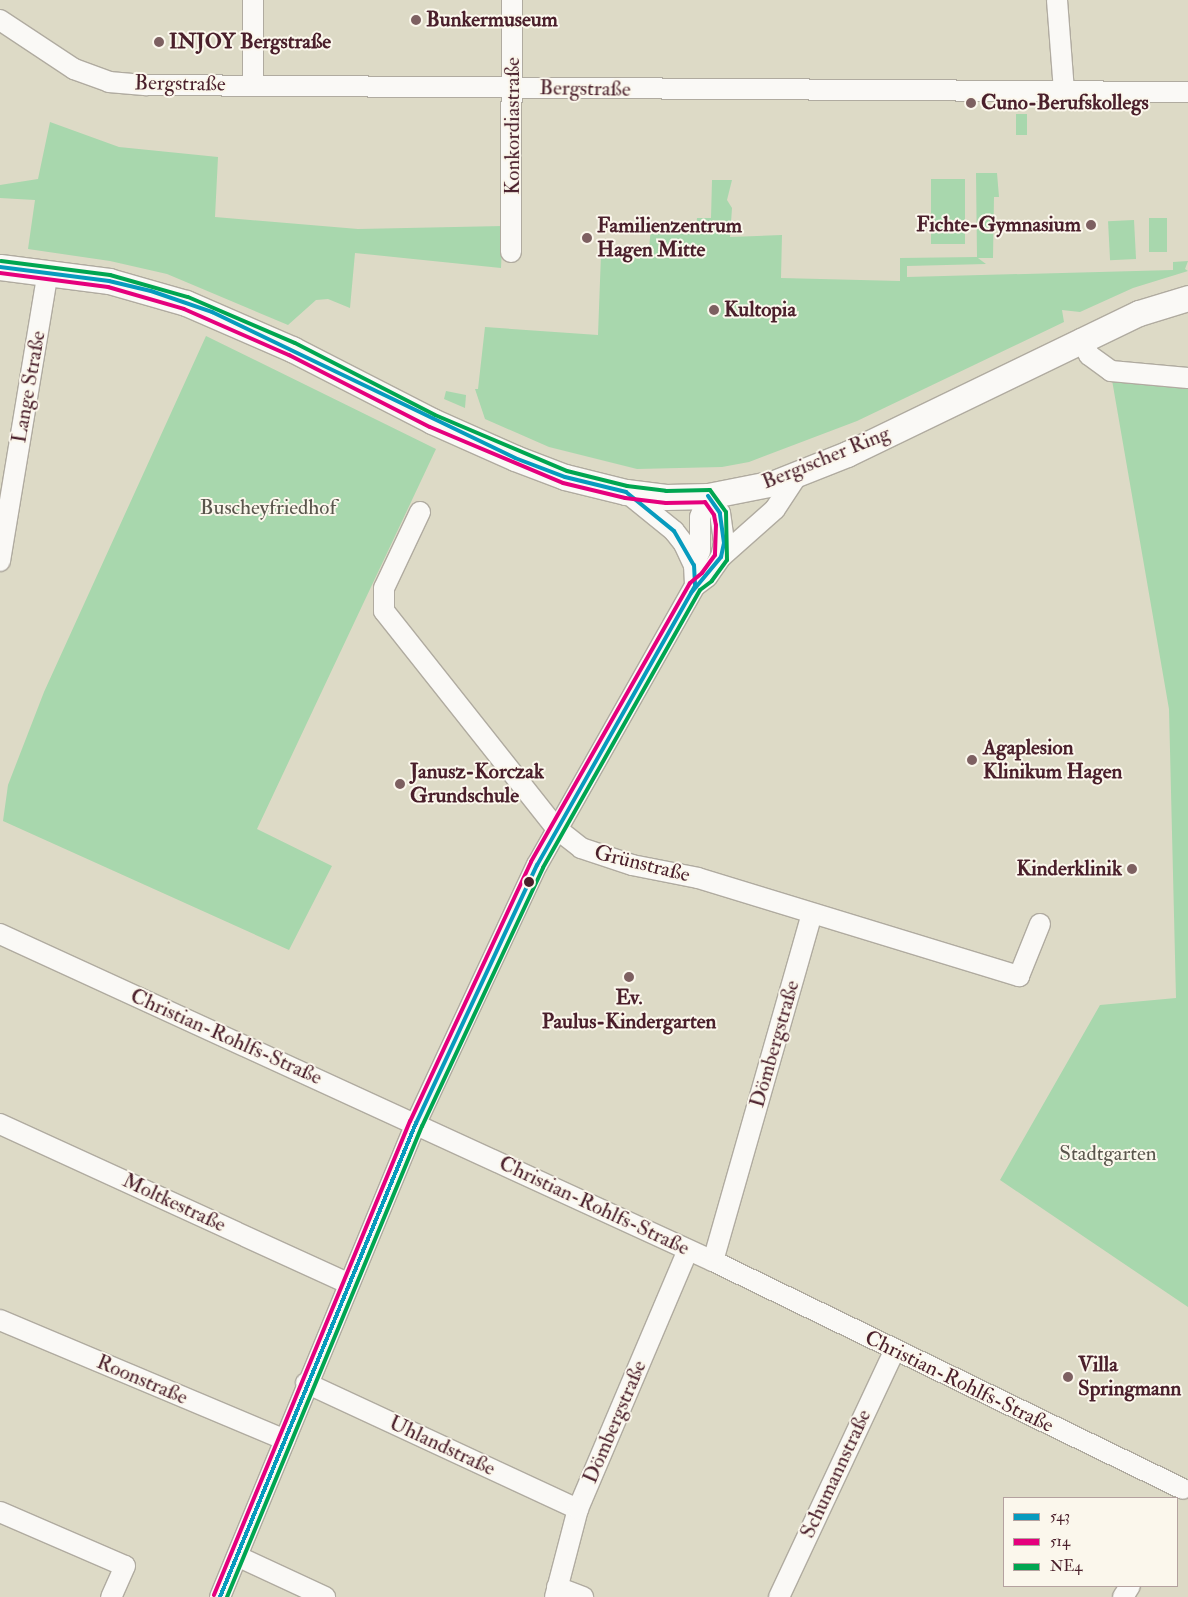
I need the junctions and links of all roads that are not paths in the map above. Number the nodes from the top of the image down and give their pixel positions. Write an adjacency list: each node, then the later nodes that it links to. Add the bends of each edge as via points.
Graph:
1 (253, 0): 5 (street)
2 (512, 0): 6 (street, Konkordiastraße)
3 (1057, 0): 7 (street)
4 (0, 20): 5 (street, Bergstraße, via 74,69 109,82)
5 (253, 85): 6 (street, Bergstraße)
6 (514, 87): 7 (street, Bergstraße); 9 (street, Konkordiastraße)
7 (1064, 91): 8 (street, Bergstraße)
8 (1188, 92)
9 (511, 252)
10 (0, 267): 11 (main road, Bergischer Ring)
11 (48, 272): 16 (main road, Bergischer Ring, via 109,281 186,303 292,349 432,421 515,458 565,477); 19 (street, Lange Straße)
12 (1188, 298): 13 (main road, Bergischer Ring, via 1139,313)
13 (1081, 339): 14 (street, via 1089,355 1112,371); 15 (main road, Bergischer Ring, via 847,454)
14 (1188, 378)
15 (798, 474): 17 (main road, Bergischer Ring, via 774,483); 20 (street, via 775,509)
16 (626, 492): 17 (main road, Bergischer Ring, via 666,497); 22 (street, via 674,531)
17 (708, 496): 20 (street, via 720,513 724,543); 22 (street, via 700,517 700,552)
18 (420, 512): 24 (street, Grünstraße, via 384,588 384,611)
19 (4, 513): 21 (street, Lange Straße)
20 (721, 557): 23 (street, via 707,577)
21 (0, 561)
22 (694, 565): 23 (street)
23 (695, 586): 24 (street)
24 (557, 829): 25 (street, Grünstraße, via 581,848 632,865 698,878); 28 (street)
25 (812, 914): 26 (street, Grünstraße, via 1018,976); 31 (street, Dömbergstraße)
26 (1040, 924)
27 (0, 934): 28 (street, Christian-Rohlfs-Straße)
28 (416, 1123): 30 (street, Christian-Rohlfs-Straße); 32 (street)
29 (0, 1124): 32 (street, Moltkestraße)
30 (688, 1250): 31 (street, Christian-Rohlfs-Straße); 38 (street, Dömbergstraße)
31 (713, 1261): 34 (street, Christian-Rohlfs-Straße)
32 (348, 1283): 35 (street)
33 (0, 1320): 36 (street, Roonstraße)
34 (894, 1351): 37 (street, Christian-Rohlfs-Straße); 46 (street, Schumannstraße)
35 (306, 1384): 36 (street); 38 (street, Uhlandstraße)
36 (285, 1440): 40 (street)
37 (1183, 1490)
38 (578, 1509): 41 (street, Dömbergstraße)
39 (0, 1512): 42 (street, via 125,1566)
40 (239, 1557): 43 (street); 44 (street)
41 (556, 1592): 45 (street)
42 (111, 1597)
43 (220, 1597)
44 (325, 1597)
45 (583, 1597)
46 (779, 1597)

